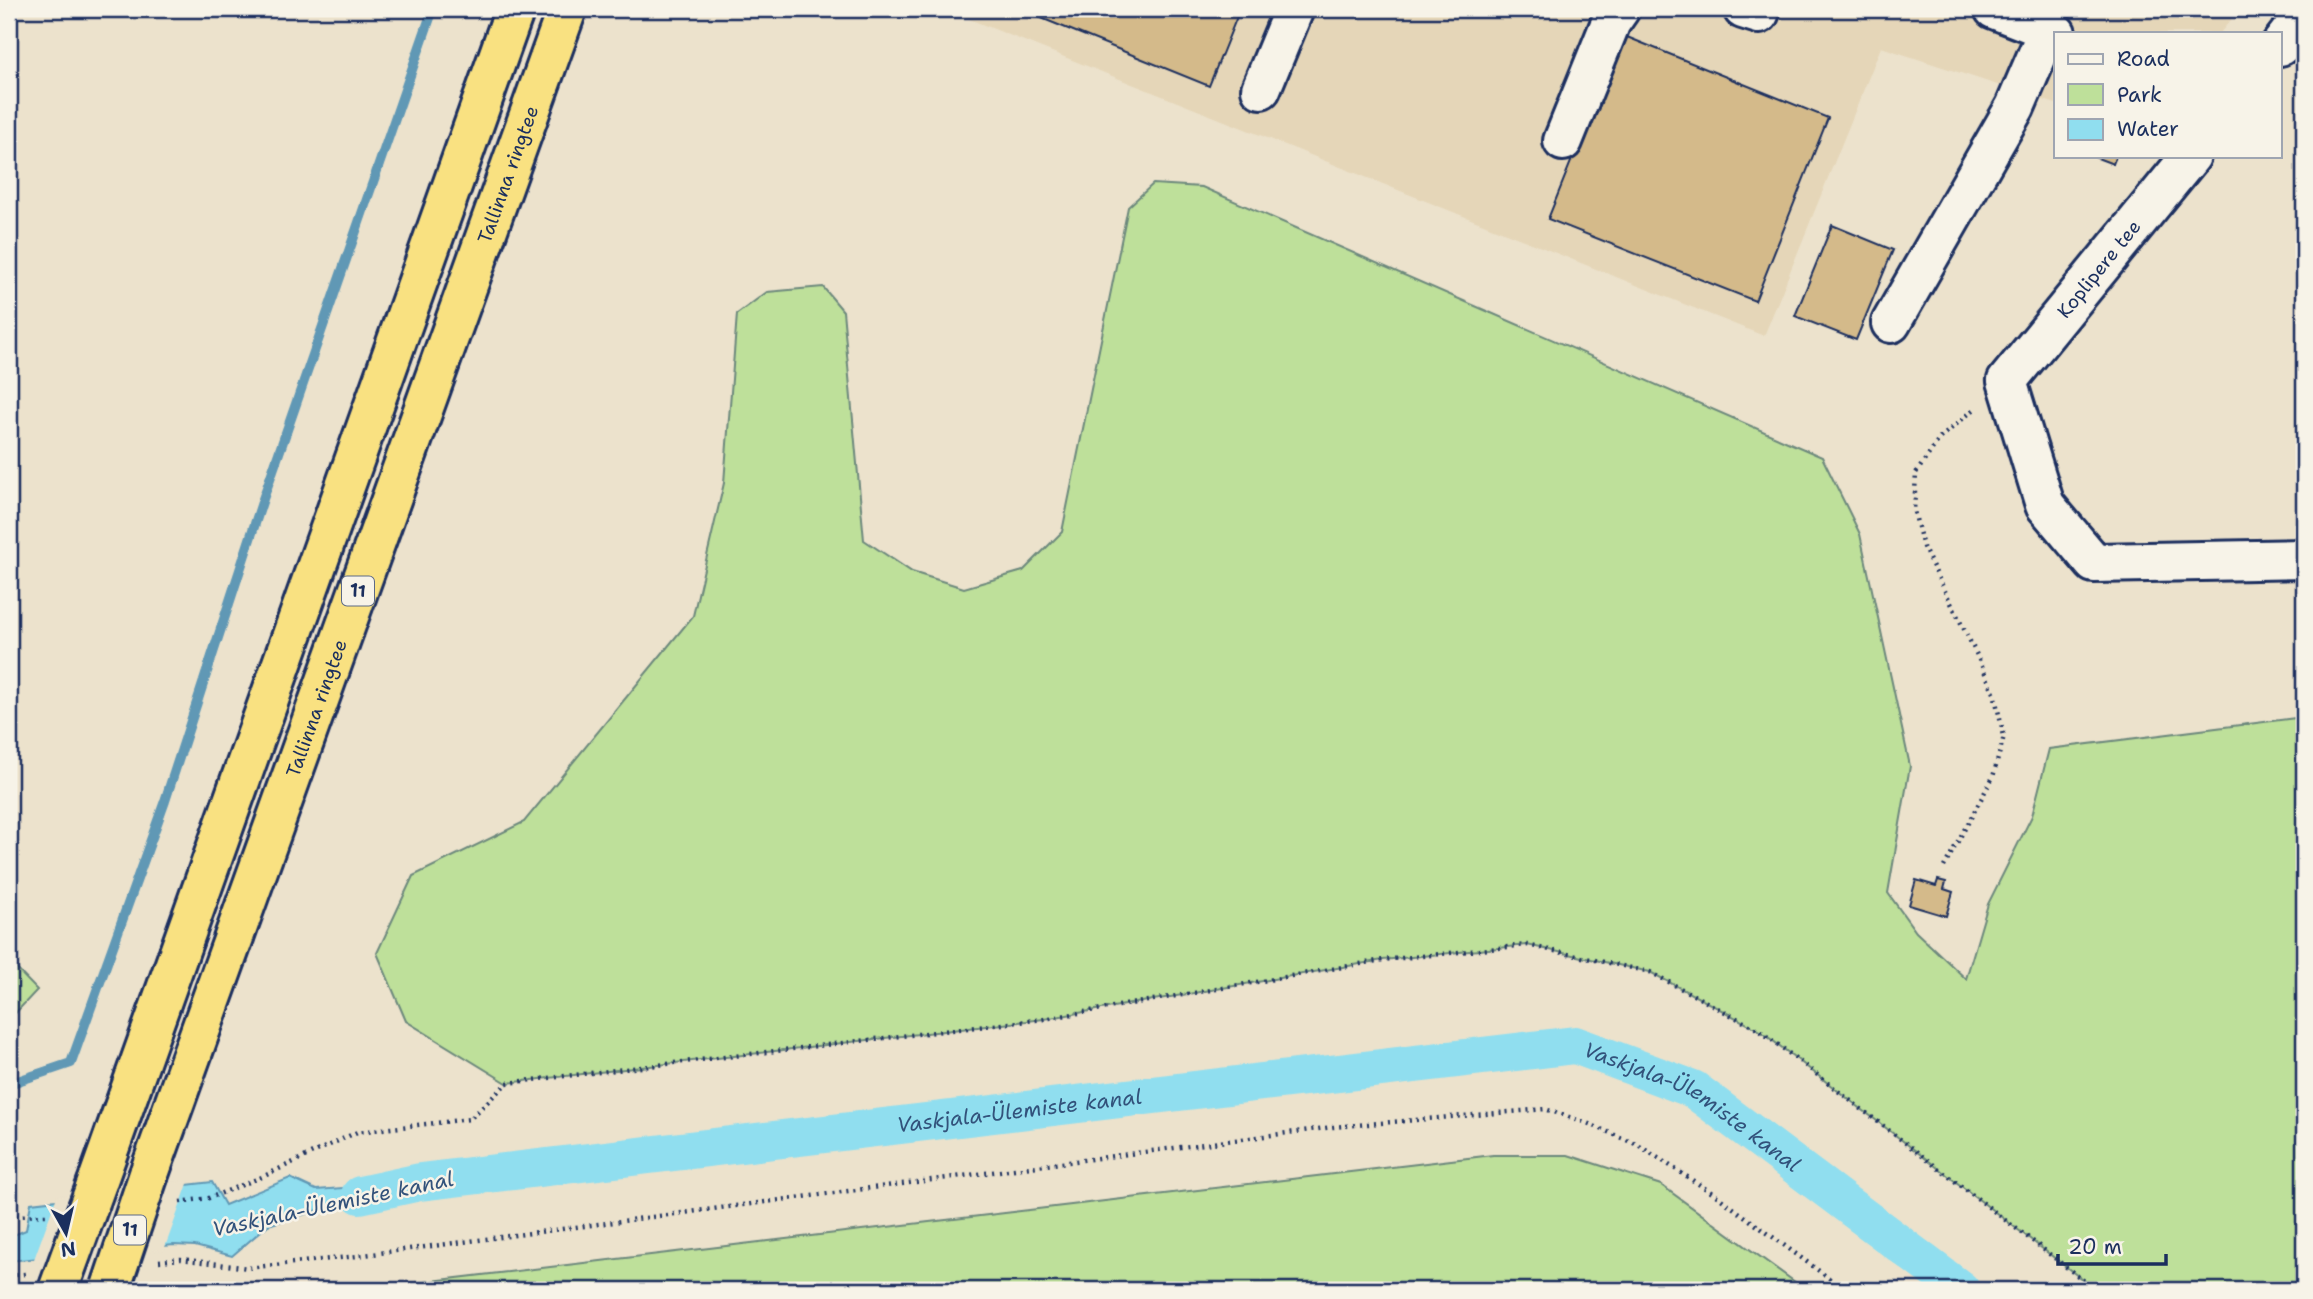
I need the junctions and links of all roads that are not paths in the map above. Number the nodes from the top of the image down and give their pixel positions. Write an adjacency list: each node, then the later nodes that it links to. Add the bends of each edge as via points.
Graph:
1 (501, 9): 13 (highway)
2 (515, 9): 13 (highway, 11)
3 (567, 9): 19 (highway, Tallinna ringtee / 11, bridge)
4 (1294, 9): 12 (lane)
5 (1620, 9): 14 (lane)
6 (1743, 9): 7 (lane, via 1759,14)
7 (1761, 9)
8 (1994, 9): 10 (lane)
9 (2304, 15): 11 (lane)
10 (2052, 32): 16 (lane, via 2015,107)
11 (2282, 43)
12 (1261, 89)
13 (473, 127): 18 (highway, 11, bridge, via 97,1183)
14 (1563, 141)
15 (2189, 158): 17 (lane, Koplipere tee, via 2007,381 2045,505 2094,564)
16 (1891, 323)
17 (2304, 559)
18 (47, 1282)
19 (110, 1289)

